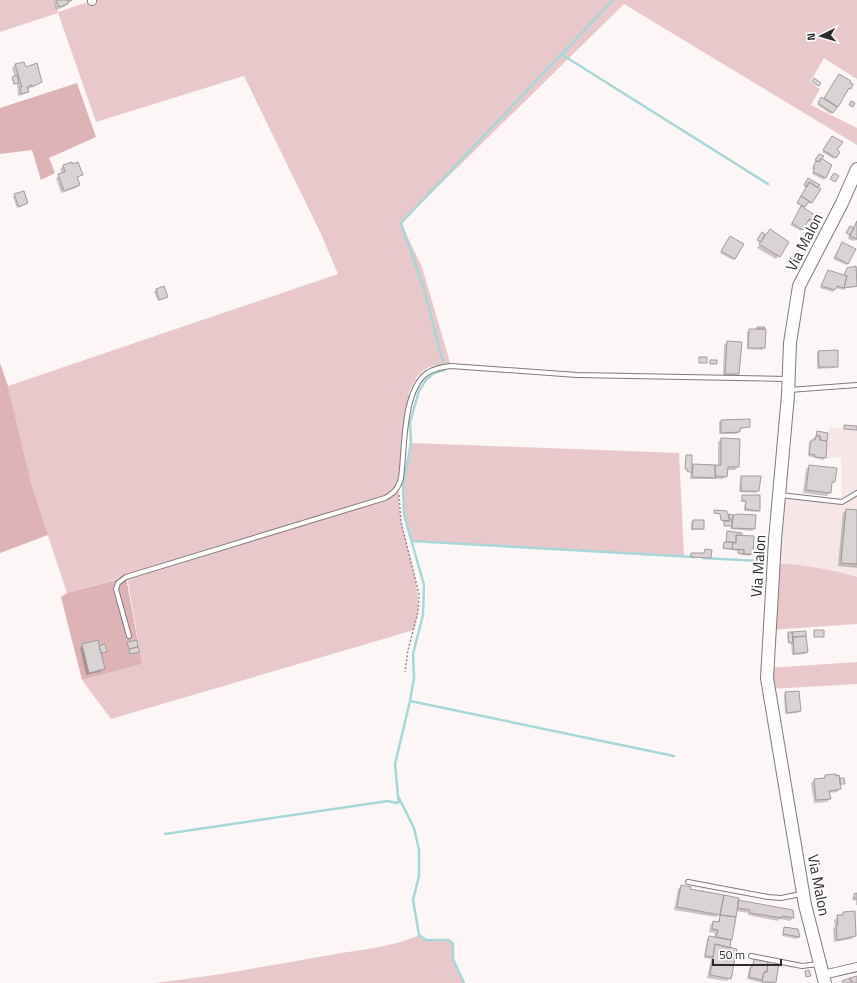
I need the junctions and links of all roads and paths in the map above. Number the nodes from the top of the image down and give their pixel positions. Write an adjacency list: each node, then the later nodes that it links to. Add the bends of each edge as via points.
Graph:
1 (857, 169): 2 (street, Via Malon, via 799,286 790,343)
2 (789, 385): 3 (lane); 4 (lane, via 451,366 439,368 426,374 413,392); 6 (street, Via Malon)
3 (857, 385)
4 (399, 487): 7 (lane, via 385,498 126,577 118,583 116,589); 8 (path, via 401,522 419,594 418,612)
5 (857, 493): 6 (lane, via 842,502)
6 (779, 495): 10 (street, Via Malon, via 767,678)
7 (129, 636)
8 (405, 672)
9 (688, 882): 10 (lane, via 768,897 781,898)
10 (803, 893): 13 (street, Via Malon)
11 (751, 956): 13 (lane, via 802,966)
12 (857, 967): 13 (street)
13 (823, 974)

